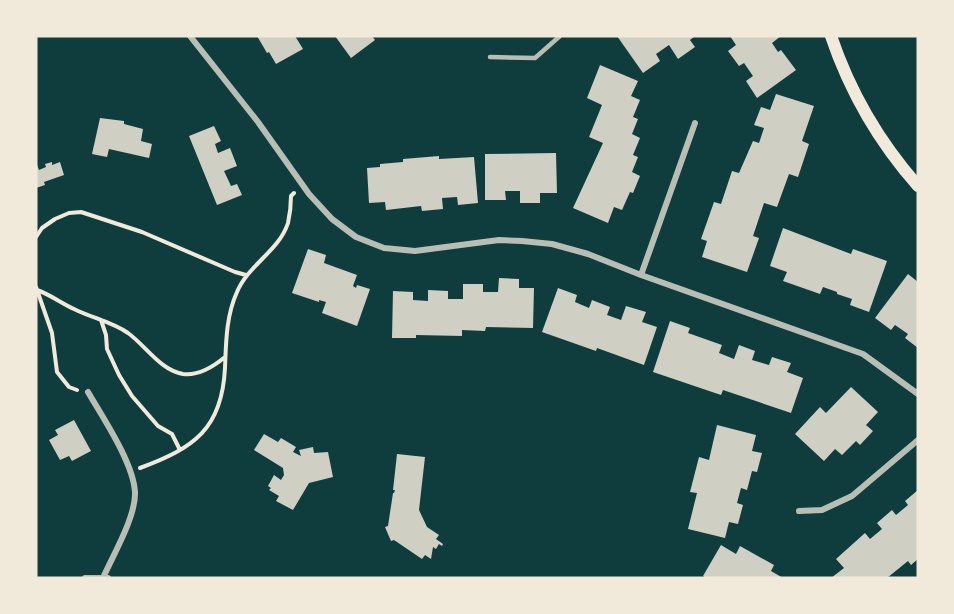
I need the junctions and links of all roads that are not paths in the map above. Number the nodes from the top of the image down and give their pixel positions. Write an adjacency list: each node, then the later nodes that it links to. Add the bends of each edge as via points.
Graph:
1 (190, 36): 7 (street, via 304,186 332,219 356,237 384,248 415,251 499,240 552,244)
2 (560, 36): 4 (lane, via 535,58)
3 (831, 36): 6 (main road, via 853,91 882,140)
4 (490, 57)
5 (695, 123): 7 (street)
6 (918, 186)
7 (641, 275): 9 (street, via 863,354)
8 (88, 392): 13 (street, via 131,471 135,494 130,518)
9 (918, 394)
10 (918, 440): 11 (street, via 852,496 822,510)
11 (799, 511)
12 (85, 578): 13 (street)
13 (105, 578)

